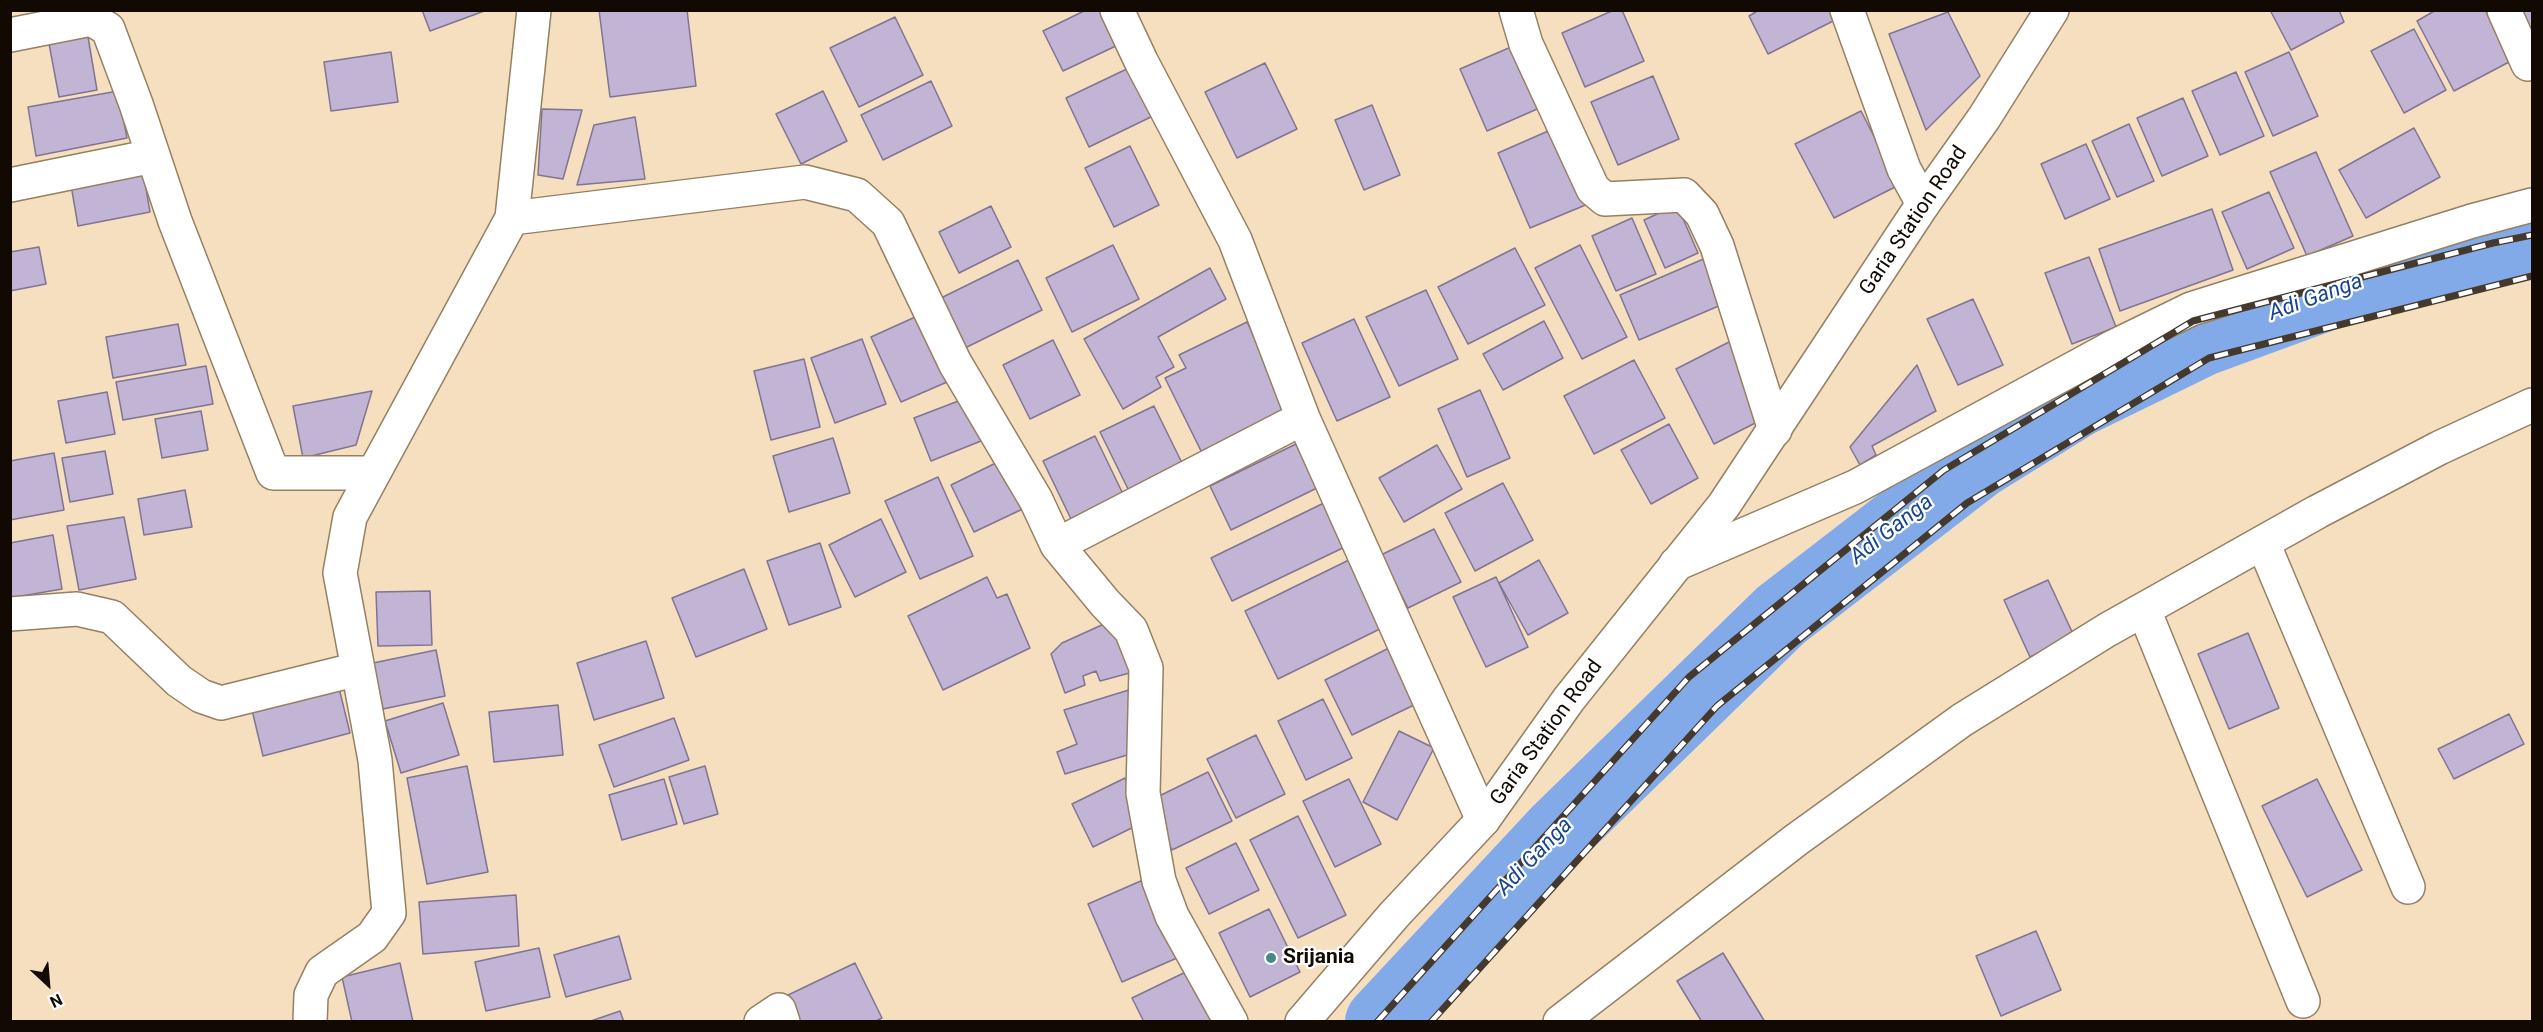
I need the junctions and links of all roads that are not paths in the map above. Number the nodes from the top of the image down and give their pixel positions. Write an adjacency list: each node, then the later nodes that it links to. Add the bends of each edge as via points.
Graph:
1 (1117, 10): 15 (street, via 1235,240)
2 (1516, 10): 16 (street, via 1526,44 1593,189 1605,199 1684,195 1702,214 1718,246)
3 (1847, 10): 11 (street, via 1904,169)
4 (2052, 10): 11 (street, Garia Station Road, via 1984,118)
5 (2504, 10): 8 (street)
6 (533, 12): 13 (street)
7 (10, 35): 9 (street, via 91,19 108,29)
8 (2529, 64)
9 (153, 156): 10 (street); 17 (street, via 273,472)
10 (10, 184)
11 (1923, 204): 16 (street, Garia Station Road)
12 (2532, 205): 20 (street, via 2192,309 2113,347 1855,487)
13 (512, 218): 17 (street); 19 (street, via 805,182 857,195 888,223 955,363 1036,500)
14 (2532, 405): 18 (street, via 2439,448)
15 (1303, 418): 19 (street); 24 (street)
16 (1775, 430): 20 (street, Garia Station Road, via 1724,506)
17 (373, 473): 23 (street, via 350,517 340,573)
18 (2263, 543): 21 (street); 25 (street)
19 (1057, 545): 30 (street, via 1131,630 1146,668 1143,792 1159,881 1172,916)
20 (1676, 564): 24 (street, Garia Station Road, via 1569,699)
21 (2144, 610): 26 (street); 32 (street, via 1962,720 1796,840)
22 (10, 614): 23 (street, via 77,609 112,617 179,681 201,696 221,703)
23 (358, 669): 27 (street, via 375,760 389,913 372,937 322,972 311,995)
24 (1483, 820): 31 (street, Garia Station Road)
25 (2408, 887)
26 (2303, 1002)
27 (310, 1022)
28 (761, 1022): 29 (street, via 779,1010)
29 (783, 1022)
30 (1231, 1022)
31 (1302, 1022)
32 (1560, 1022)

